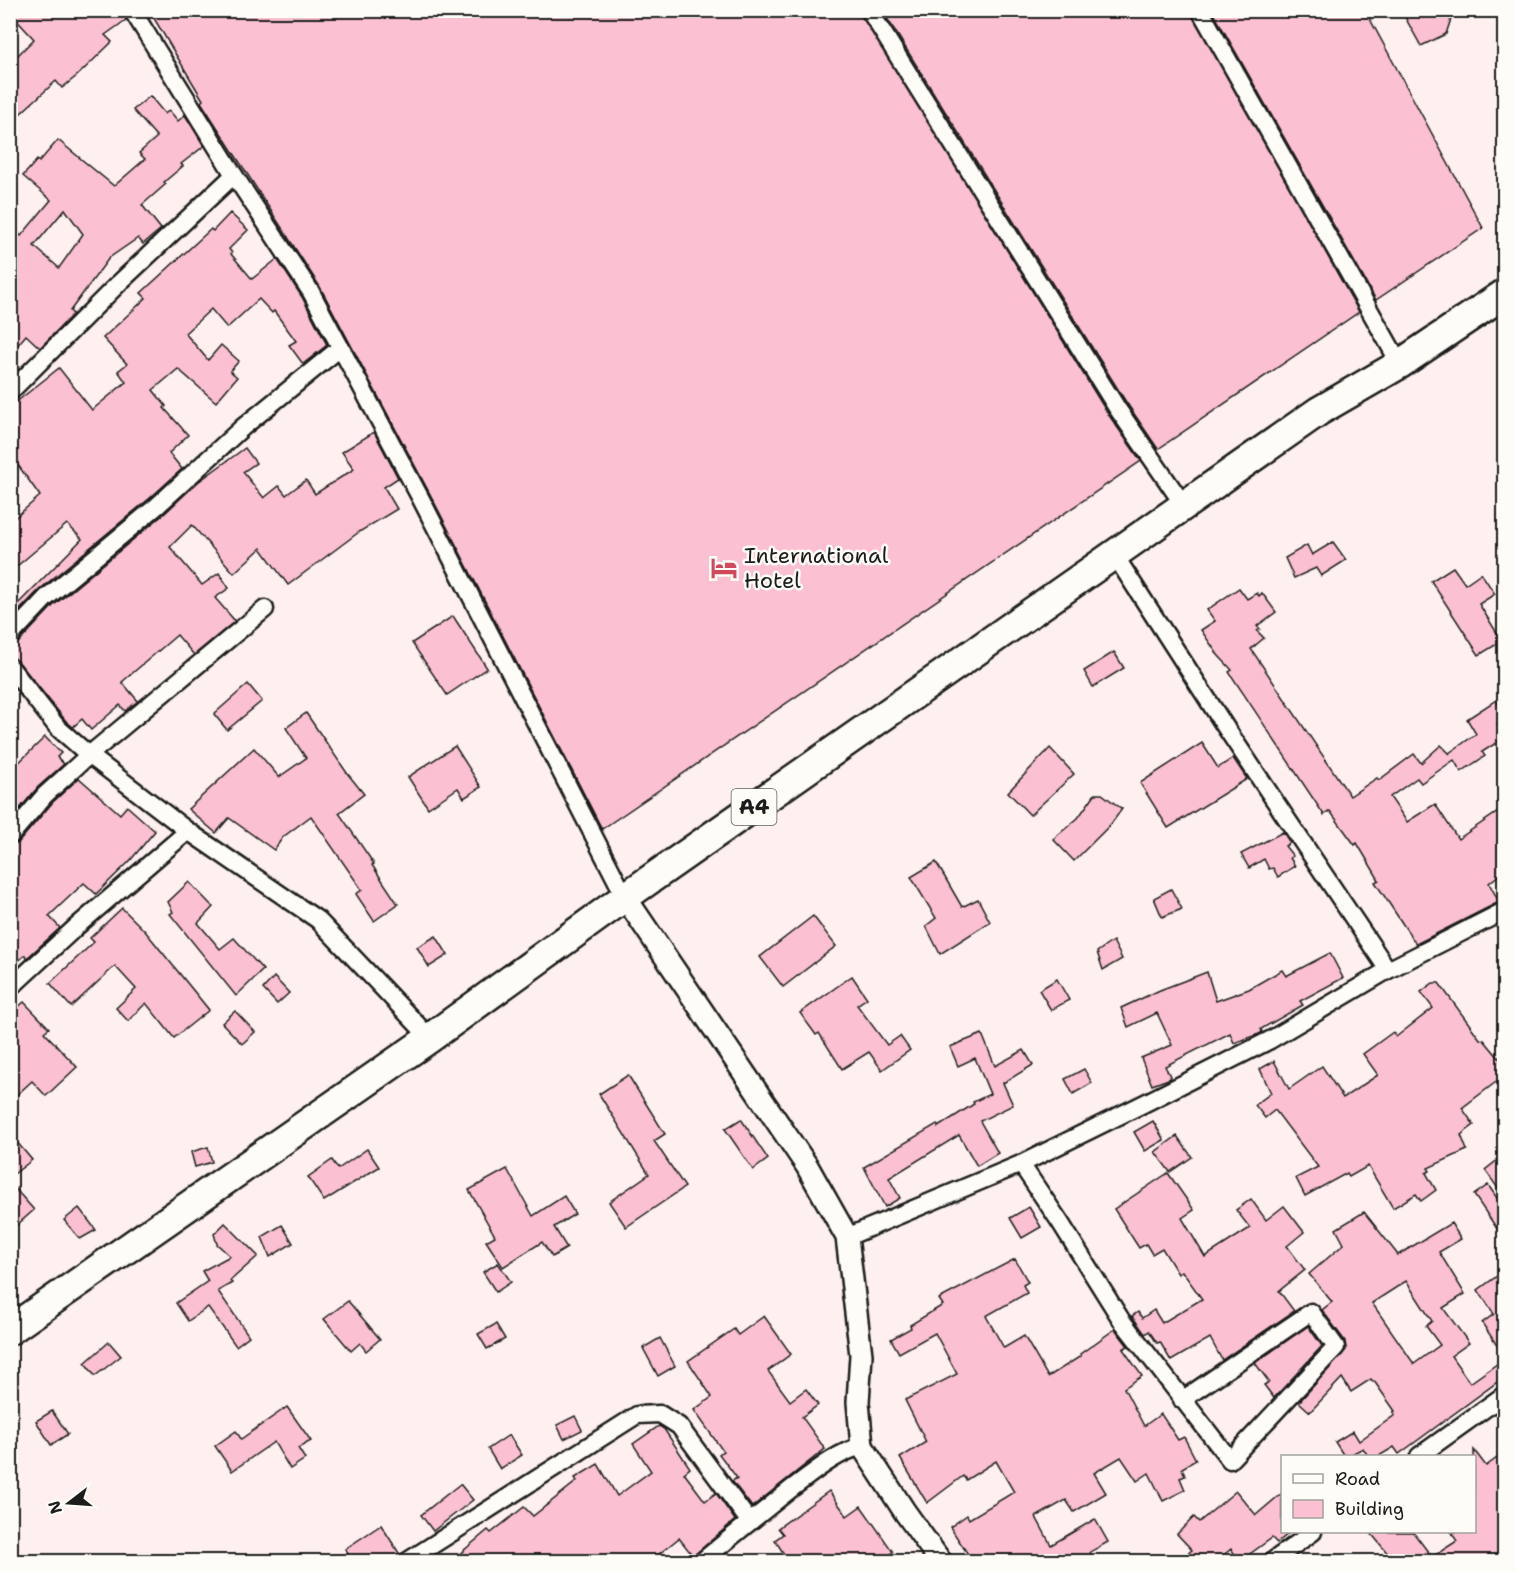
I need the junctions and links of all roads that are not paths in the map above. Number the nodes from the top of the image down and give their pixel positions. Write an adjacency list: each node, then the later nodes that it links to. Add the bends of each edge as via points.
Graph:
1 (132, 10): 4 (street)
2 (869, 10): 9 (street, via 1117,408)
3 (1200, 10): 7 (street)
4 (234, 175): 6 (street, via 311,292); 8 (street)
5 (1504, 294): 7 (highway, A4)
6 (340, 348): 12 (street, via 46,598); 17 (street)
7 (1400, 364): 9 (highway, A4, via 1319,411)
8 (10, 392)
9 (1185, 507): 10 (highway, A4)
10 (1114, 554): 17 (highway, A4); 19 (street)
11 (265, 609): 14 (street)
12 (10, 636)
13 (10, 667): 14 (street, via 58,728)
14 (89, 755): 15 (street); 16 (street, via 45,795)
15 (188, 831): 20 (street); 21 (street, via 318,920)
16 (10, 836)
17 (625, 897): 21 (highway, A4); 23 (street, via 807,1166)
18 (1502, 919): 19 (street)
19 (1388, 970): 22 (street, via 1270,1040)
20 (10, 987)
21 (430, 1038): 24 (highway, A4)
22 (1021, 1164): 23 (street); 26 (street, via 1122,1321)
23 (846, 1237): 27 (street, via 861,1355 858,1402)
24 (10, 1330)
25 (1504, 1395): 28 (street)
26 (1182, 1400): 26 (street, via 1311,1312 1336,1347 1230,1460)
27 (862, 1446): 29 (street, via 824,1464); 33 (street)
28 (1420, 1455)
29 (749, 1521): 31 (street, via 679,1426 660,1414 637,1415); 32 (street)
30 (1312, 1533): 34 (street)
31 (406, 1562)
32 (701, 1562)
33 (941, 1562)
34 (1271, 1562)

